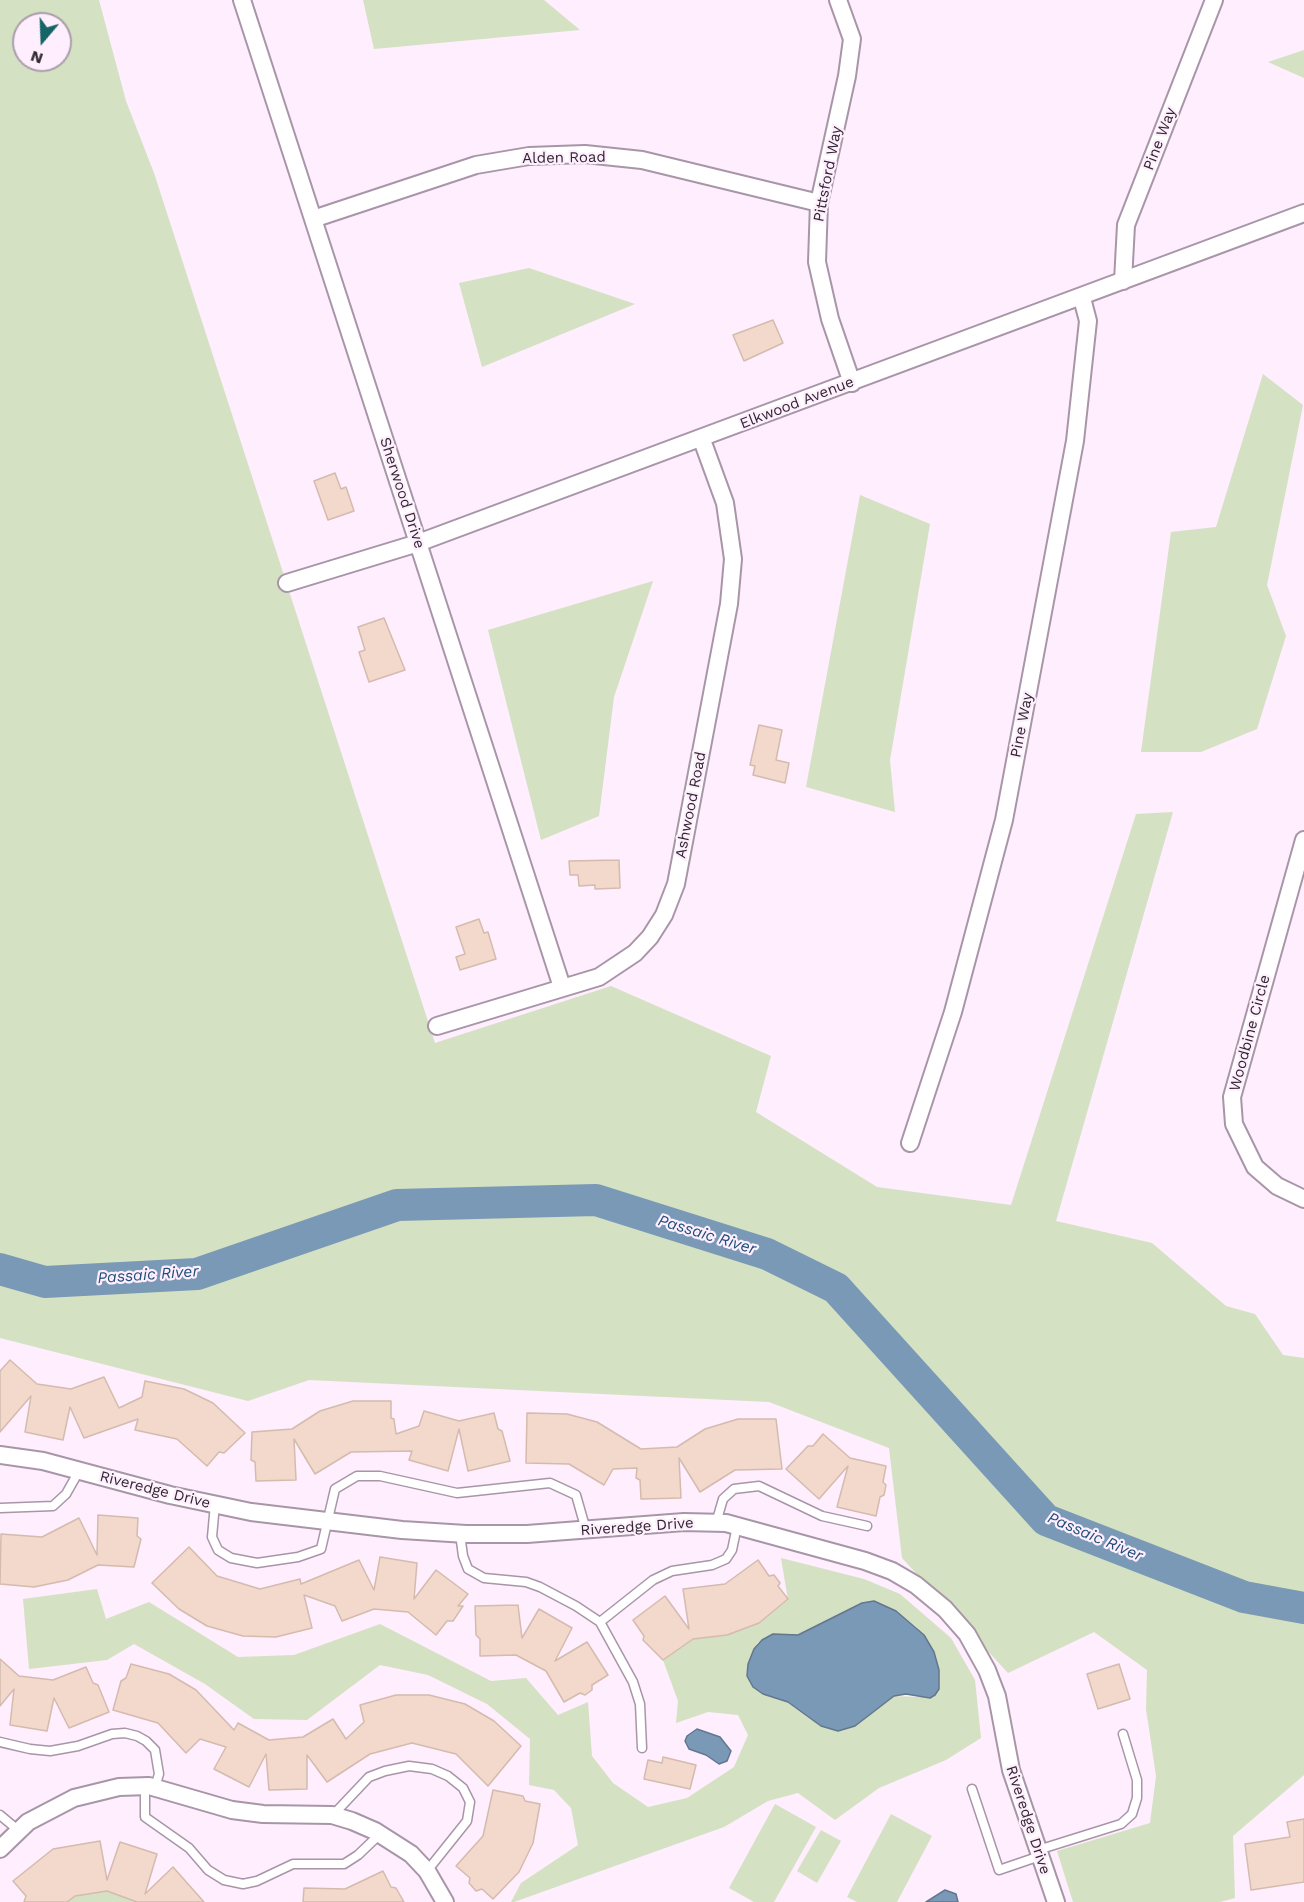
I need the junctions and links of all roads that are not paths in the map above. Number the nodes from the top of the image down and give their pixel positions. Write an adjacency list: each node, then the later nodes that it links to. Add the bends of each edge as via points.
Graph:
1 (242, 0): 6 (street, Sherwood Drive)
2 (838, 0): 4 (street, Pittsford Way, via 852,39)
3 (1215, 0): 7 (street, Pine Way, via 1126,225)
4 (819, 203): 6 (street, Alden Road, via 642,160 585,154 529,156 476,165); 9 (street, Pittsford Way, via 817,262 821,287)
5 (1304, 213): 7 (street, Elkwood Avenue)
6 (313, 219): 11 (street, Sherwood Drive)
7 (1123, 281): 8 (street, Elkwood Avenue)
8 (1082, 298): 9 (street, Elkwood Avenue); 16 (street, Pine Way, via 1088,321 1075,441 1004,820 953,1012)
9 (852, 382): 10 (street, Elkwood Avenue)
10 (702, 440): 11 (street, Elkwood Avenue); 14 (street, Ashwood Road, via 725,503 733,559 729,604 676,884 664,915 635,953 599,977)
11 (418, 543): 12 (street, Elkwood Avenue); 14 (street, Sherwood Drive)
12 (287, 583)
13 (1304, 840): 17 (street, Woodbine Circle, via 1232,1097 1234,1124 1255,1167 1277,1186)
14 (562, 987): 15 (street, Ashwood Road)
15 (437, 1026)
16 (910, 1143)
17 (1304, 1198)
18 (0, 1455): 19 (street, Riveredge Drive)
19 (79, 1471): 20 (street, Riveredge Drive); 21 (lane, via 66,1494 53,1506)
20 (215, 1504): 22 (street, Riveredge Drive); 22 (lane, via 212,1537 218,1550 231,1558 257,1563 277,1562 316,1551 324,1543)
21 (0, 1508)
22 (328, 1522): 26 (lane, via 335,1490 344,1481 357,1476 380,1476 457,1493 550,1484 576,1495); 27 (street, Riveredge Drive)
23 (716, 1523): 24 (street, Riveredge Drive); 25 (lane, via 723,1499 734,1489 759,1486 822,1516); 26 (street, Riveredge Drive)
24 (737, 1526): 28 (lane, via 726,1559 672,1571); 39 (street, Riveredge Drive, via 892,1571 945,1609 968,1635 987,1670 997,1696 1011,1770)
25 (867, 1526)
26 (586, 1530): 27 (street, Riveredge Drive)
27 (460, 1534): 28 (lane, via 468,1569 484,1578 540,1587)
28 (600, 1622): 31 (lane, via 633,1682 642,1716)
29 (1123, 1734): 39 (lane, via 1137,1780 1132,1814 1121,1824)
30 (0, 1742): 32 (lane, via 50,1750 78,1746 112,1734 137,1736 155,1750 159,1774)
31 (642, 1748)
32 (150, 1786): 35 (street, via 232,1810); 36 (street, via 120,1787 74,1798); 37 (lane, via 145,1817 189,1848 208,1870 224,1880 243,1884 293,1864 344,1864)
33 (972, 1789): 39 (lane, via 999,1869)
34 (0, 1815): 36 (lane)
35 (332, 1815): 37 (street); 40 (lane, via 369,1777 385,1771 409,1766 448,1776 463,1788 470,1802 467,1821)
36 (18, 1830): 38 (street)
37 (380, 1834): 40 (street, via 411,1854)
38 (0, 1849)
39 (1039, 1853): 42 (street, Riveredge Drive)
40 (427, 1872): 41 (street)
41 (446, 1902)
42 (1056, 1902)

